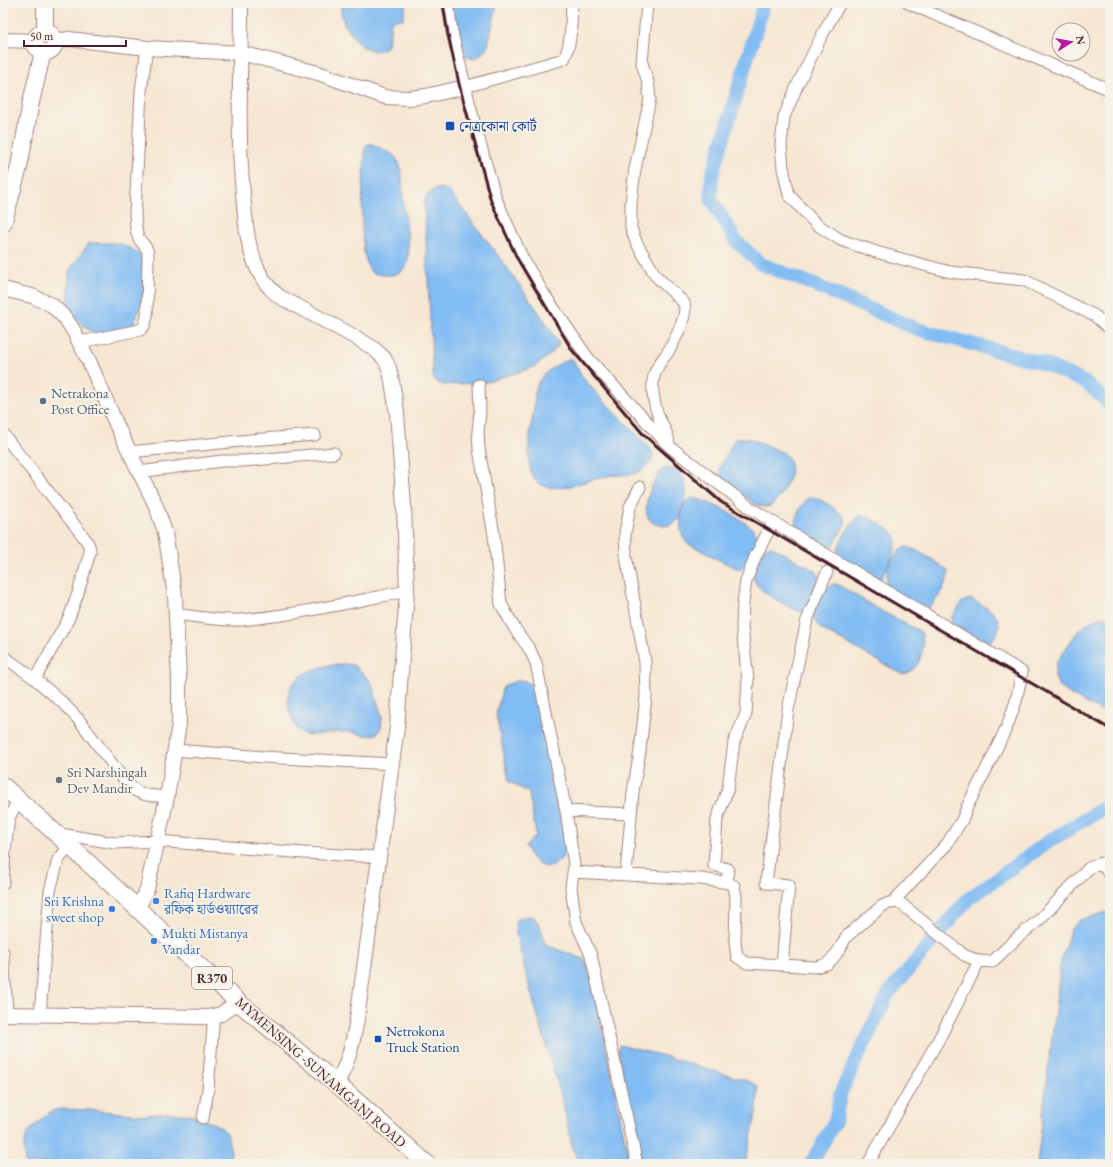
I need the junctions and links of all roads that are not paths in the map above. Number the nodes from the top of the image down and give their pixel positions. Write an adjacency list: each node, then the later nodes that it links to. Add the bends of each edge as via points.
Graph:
1 (45, 3): 9 (main road)
2 (241, 3): 11 (street)
3 (448, 3): 12 (street)
4 (572, 3): 12 (street, via 569,44 564,59)
5 (647, 3): 21 (street, via 642,63 650,99 635,169 631,228 636,242 656,276 686,308 673,342 654,373 653,381 656,410)
6 (840, 3): 16 (street, via 822,35 784,117 781,146 789,195 816,224 841,240 950,272 1024,280 1095,316)
7 (908, 3): 13 (street)
8 (3, 40): 9 (street)
9 (41, 41): 10 (street, via 69,39); 14 (main road, via 19,167)
10 (147, 48): 11 (street); 17 (street, via 141,91 135,214 139,239 145,244 148,252 147,317 140,330)
11 (241, 53): 12 (street, via 318,72 385,96 409,98); 28 (street, via 241,168 246,221 253,257 265,283 280,297 373,348 384,358 389,368 398,421)
12 (465, 87): 21 (street, via 496,199 522,257 588,358)
13 (1110, 90)
14 (3, 224)
15 (3, 290): 17 (street, via 32,296 52,305 66,319)
16 (1110, 329)
17 (80, 342): 22 (street)
18 (479, 385): 37 (street, via 479,449 494,535 501,604 536,663)
19 (3, 434): 31 (street, via 86,539 90,548 69,618)
20 (315, 435): 22 (street)
21 (670, 446): 26 (street, via 752,509)
22 (130, 452): 24 (street)
23 (334, 453): 24 (street, via 222,461)
24 (139, 472): 29 (street, via 156,506 165,532)
25 (640, 487): 38 (street, via 630,507 625,533 626,556 645,662 646,696)
26 (773, 522): 48 (street, via 755,557 746,581 743,602 742,628 748,680 746,714 734,742 728,788 717,819 714,865 728,869); 49 (street, via 1022,672 1008,724 962,820 947,844)
27 (827, 572): 53 (street, via 807,620 788,710 770,844 766,883 788,885)
28 (407, 592): 29 (street, via 238,620); 33 (street)
29 (176, 614): 32 (street, via 179,724)
30 (3, 656): 31 (street)
31 (36, 679): 35 (street, via 79,720 136,791 146,795)
32 (176, 750): 33 (street); 35 (street)
33 (392, 764): 42 (street)
34 (3, 786): 36 (main road, MYMENSING -SUNAMGANJ ROAD / R370)
35 (167, 797): 40 (street)
36 (18, 800): 39 (main road, MYMENSING -SUNAMGANJ ROAD / R370); 47 (street, via 9,818)
37 (566, 811): 38 (street); 44 (street)
38 (631, 814): 45 (street)
39 (51, 828): 40 (street, via 60,834 103,842); 41 (main road, MYMENSING -SUNAMGANJ ROAD / R370)
40 (156, 841): 42 (street); 50 (street, via 146,889)
41 (70, 846): 50 (main road, MYMENSING -SUNAMGANJ ROAD / R370); 56 (street, via 58,860 50,891)
42 (379, 857): 58 (street, via 353,1042 343,1073)
43 (1106, 862): 46 (street); 52 (street, via 1089,868 1039,920 992,962)
44 (573, 872): 45 (street); 61 (street, via 571,888 576,922 591,955)
45 (626, 874): 48 (street)
46 (1110, 875)
47 (3, 883)
48 (727, 883): 53 (street, via 734,886 735,891 737,957 747,964)
49 (896, 902): 52 (street, via 964,955); 53 (street, via 882,906 846,937 827,964 816,967)
50 (137, 908): 54 (main road, MYMENSING -SUNAMGANJ ROAD / R370)
51 (3, 952): 55 (street)
52 (979, 961): 62 (street, via 940,1037)
53 (782, 965)
54 (238, 1002): 57 (street); 58 (main road, MYMENSING -SUNAMGANJ ROAD / R370)
55 (5, 1014): 56 (street)
56 (40, 1015): 57 (street)
57 (213, 1016): 59 (street, via 208,1090)
58 (336, 1083): 60 (main road, MYMENSING -SUNAMGANJ ROAD / R370)
59 (203, 1118)
60 (427, 1164)
61 (637, 1164)
62 (868, 1164)

